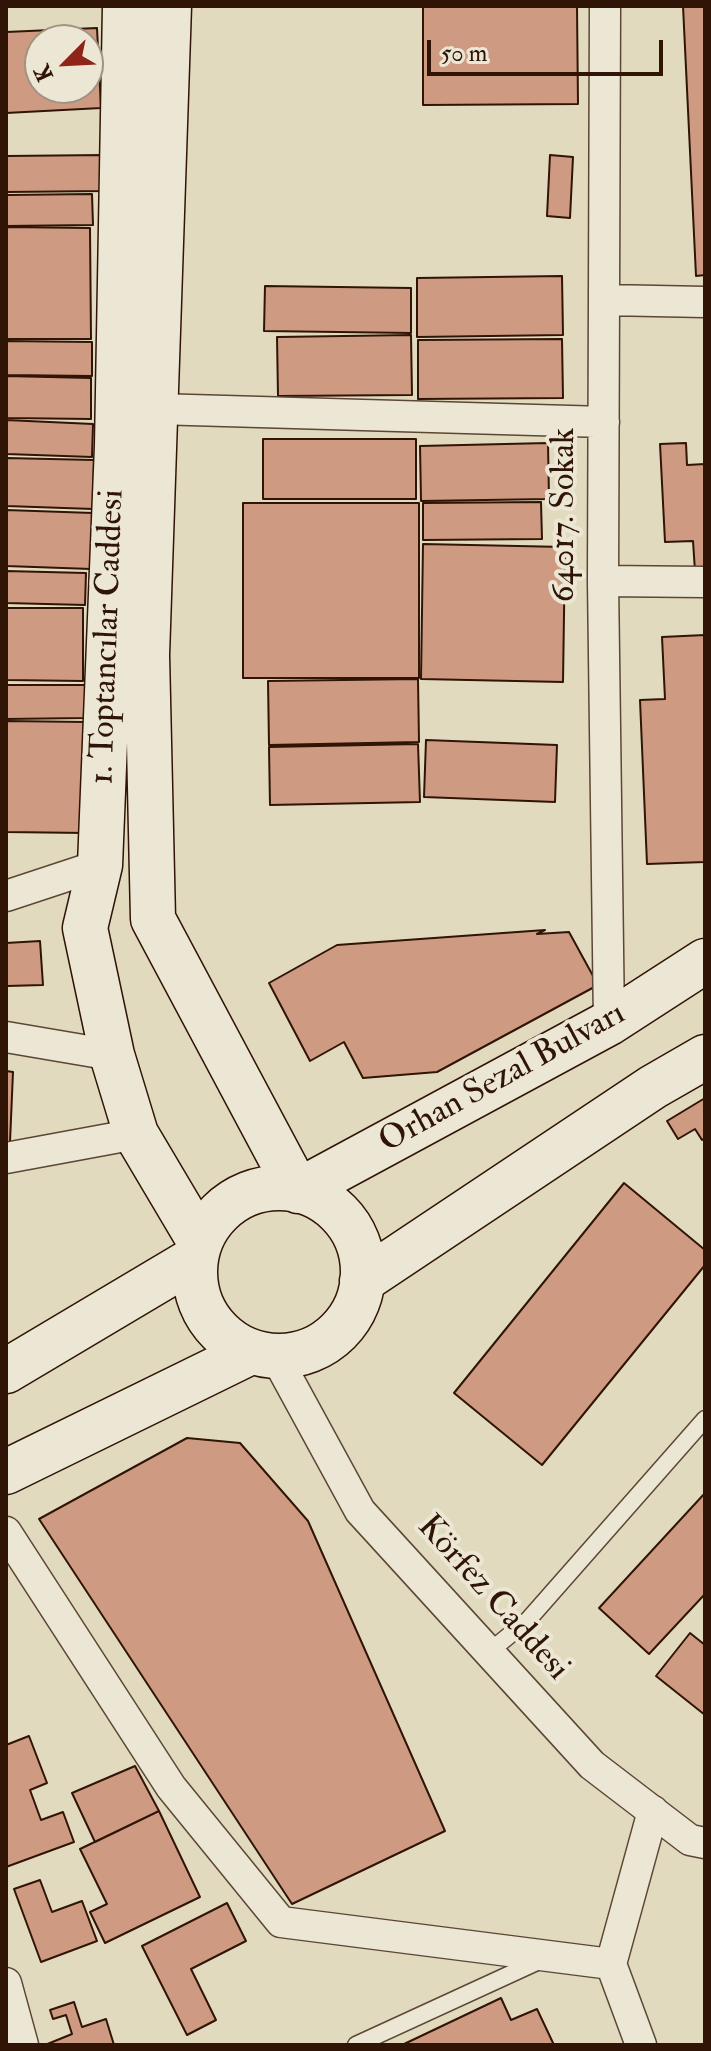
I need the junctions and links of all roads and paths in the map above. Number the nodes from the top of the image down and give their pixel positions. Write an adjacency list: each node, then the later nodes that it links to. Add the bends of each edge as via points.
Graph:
1 (125, 6): 10 (street, 1. Toptancılar Caddesi, via 117,446)
2 (169, 6): 6 (street, 1. Toptancılar Caddesi)
3 (605, 6): 4 (street, 64017. Sokak)
4 (606, 300): 5 (street); 7 (street, 64017. Sokak)
5 (705, 302)
6 (156, 409): 7 (street); 12 (street, 1. Toptancılar Caddesi, via 147,655)
7 (604, 422): 8 (street, 64017. Sokak)
8 (603, 581): 9 (street); 15 (street, 64017. Sokak)
9 (705, 582)
10 (100, 865): 11 (street); 13 (street, 1. Toptancılar Caddesi)
11 (6, 896)
12 (153, 919): 13 (street); 21 (street, 1. Toptancılar Caddesi)
13 (85, 928): 17 (street, 1. Toptancılar Caddesi)
14 (705, 961): 15 (street, Orhan Sezal Bulvarı)
15 (609, 1023): 21 (street, Orhan Sezal Bulvarı)
16 (6, 1037): 17 (street)
17 (112, 1055): 19 (street, 1. Toptancılar Caddesi)
18 (705, 1057): 23 (street)
19 (136, 1134): 20 (street); 22 (street, 1. Toptancılar Caddesi)
20 (6, 1158)
21 (298, 1191): 22 (street, Orhan Sezal Bulvarı, via 274,1188 240,1198 212,1221); 23 (street, via 320,1199 346,1224 361,1257)
22 (198, 1250): 24 (street, via 199,1300 210,1321 227,1339); 25 (street, Orhan Sezal Bulvarı)
23 (362, 1281): 24 (street, via 356,1306 334,1335 301,1354)
24 (264, 1354): 27 (street); 29 (street, Körfez Caddesi, via 360,1511)
25 (8, 1369)
26 (705, 1419): 29 (lane, via 528,1620)
27 (6, 1472)
28 (6, 1532): 32 (street, via 171,1787 281,1922)
29 (489, 1652): 30 (street, Körfez Caddesi, via 592,1765)
30 (653, 1811): 31 (street, Körfez Caddesi, via 690,1840); 33 (street)
31 (705, 1843)
32 (549, 1956): 33 (street); 36 (lane)
33 (611, 1964): 37 (street)
34 (6, 1983): 35 (street)
35 (23, 2045)
36 (356, 2045)
37 (641, 2045)

